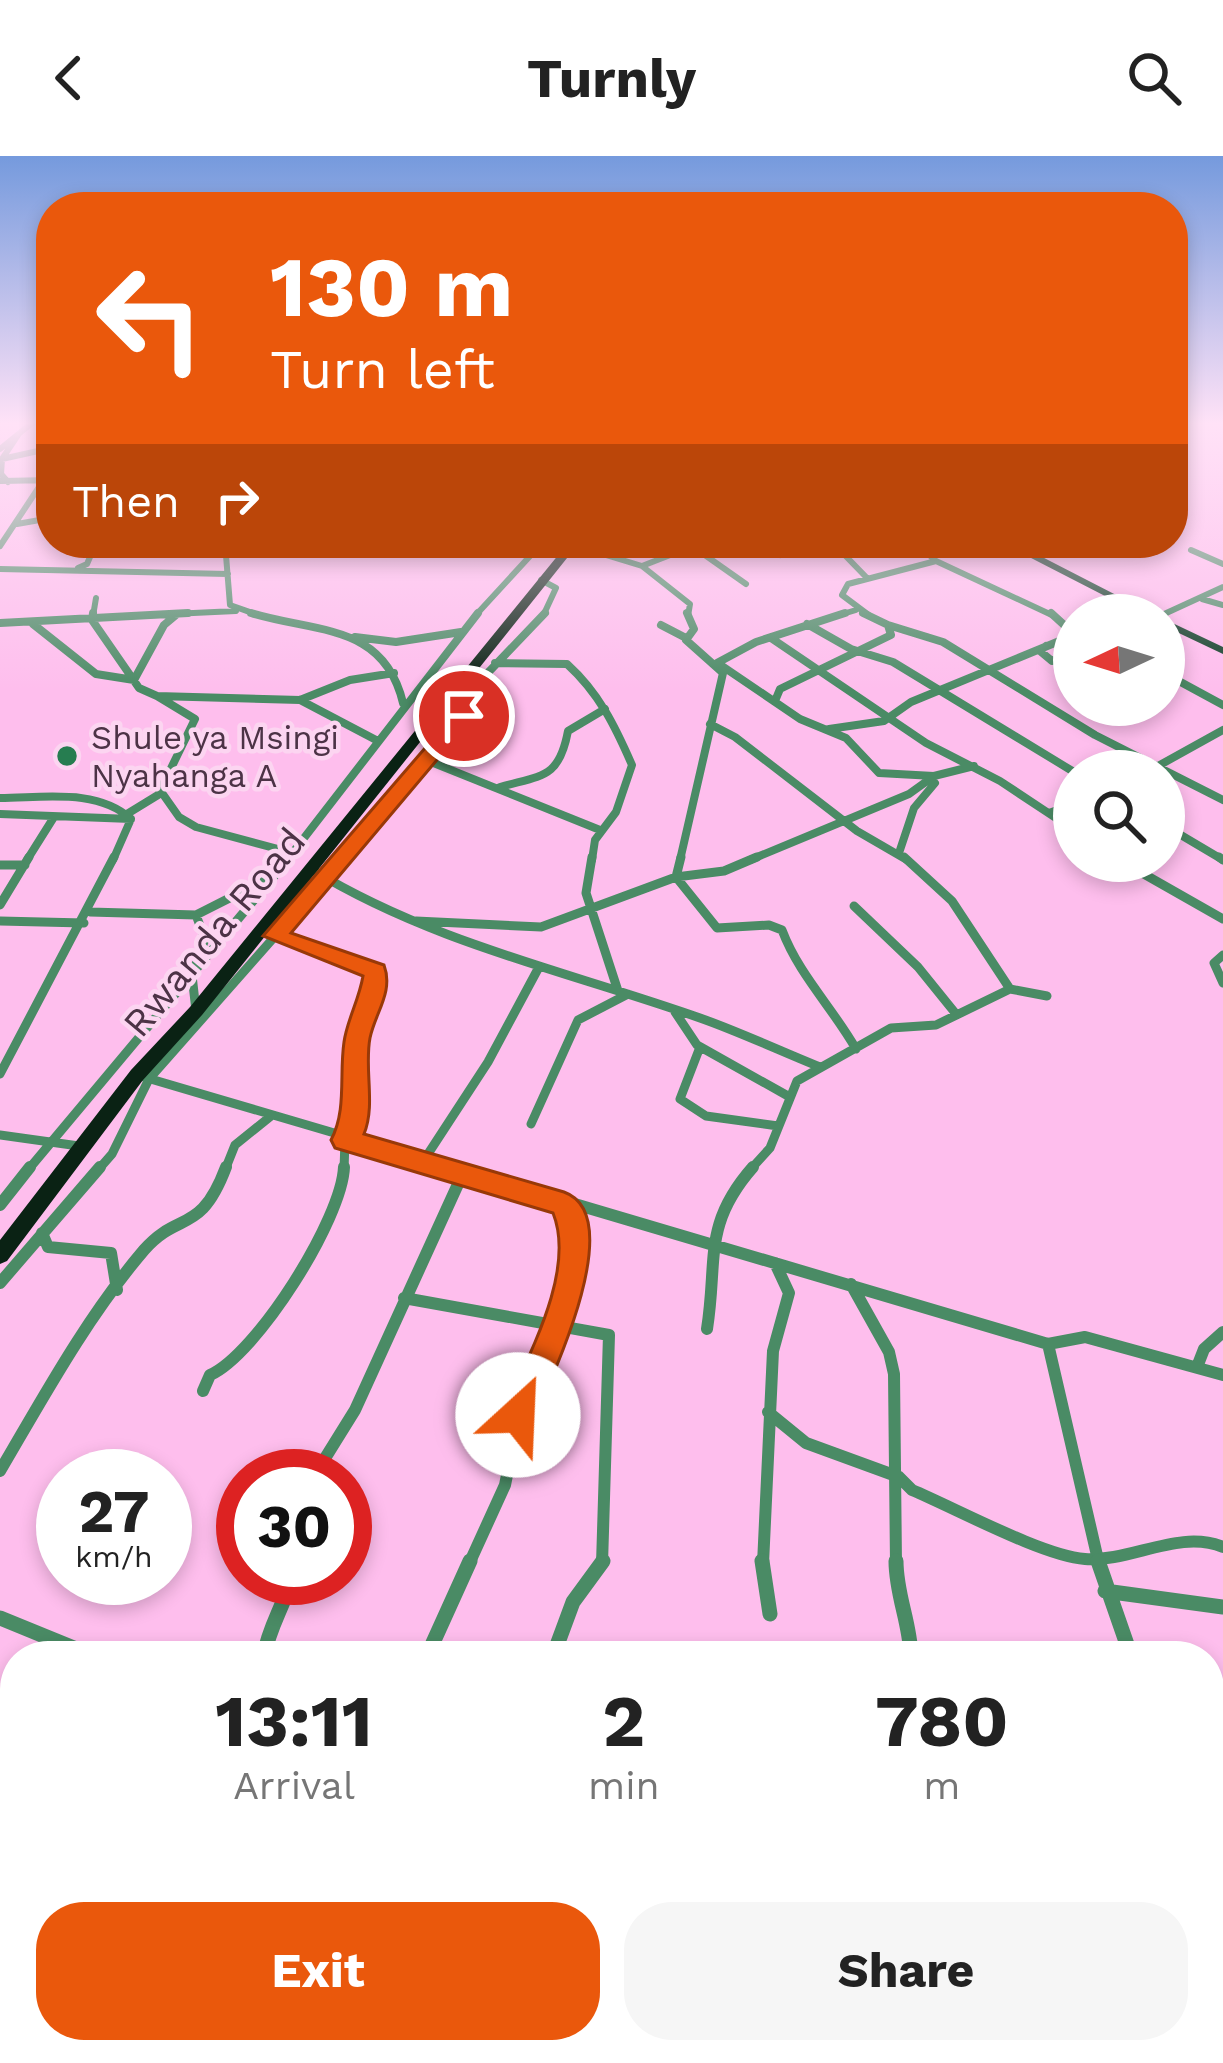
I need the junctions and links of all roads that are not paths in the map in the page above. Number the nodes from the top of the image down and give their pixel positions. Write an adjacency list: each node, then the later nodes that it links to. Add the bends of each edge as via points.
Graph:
1 (25, 512): 3 (street)
2 (36, 521): 3 (street)
3 (17, 524): 4 (street)
4 (4, 534): 5 (street)
5 (0, 546)
6 (1191, 550): 18 (street)
7 (90, 558): 21 (street)
8 (226, 558): 22 (street)
9 (527, 558): 42 (street)
10 (568, 558): 24 (highway, Rwanda Road)
11 (620, 558): 19 (street)
12 (662, 558): 19 (street)
13 (714, 558): 25 (street)
14 (848, 558): 23 (street)
15 (933, 558): 17 (street)
16 (1037, 558): 27 (main road)
17 (936, 561): 23 (street); 35 (street)
18 (1223, 565)
19 (642, 566): 45 (street, via 690,604 694,629)
20 (0, 569): 21 (street)
21 (70, 571): 22 (street)
22 (228, 574): 33 (street, via 228,602)
23 (867, 578): 32 (street, via 842,595)
24 (541, 580): 52 (street, via 556,588 544,620); 98 (highway, Rwanda Road)
25 (746, 584)
26 (1223, 587): 29 (street)
27 (1108, 594)
28 (96, 598): 36 (street)
29 (1199, 598): 30 (street); 31 (street)
30 (1223, 605)
31 (1185, 606)
32 (856, 610): 39 (street); 41 (street)
33 (242, 612): 34 (street); 44 (street)
34 (181, 613): 36 (street); 57 (street, via 164,625)
35 (1053, 615)
36 (92, 620): 38 (street); 57 (street)
37 (0, 623): 38 (street)
38 (30, 623): 57 (street, via 96,674)
39 (807, 624): 46 (street); 49 (street)
40 (661, 625): 45 (street)
41 (888, 625): 49 (street, via 891,635); 54 (street)
42 (468, 629): 44 (street, via 395,642); 63 (street)
43 (1185, 630): 50 (main road)
44 (352, 637): 56 (street)
45 (686, 638): 53 (street)
46 (771, 638): 53 (street); 55 (street)
47 (1053, 642): 48 (street)
48 (1049, 644): 51 (street, via 1040,651); 54 (street)
49 (855, 651): 55 (street); 59 (street, via 887,659)
50 (1223, 651)
51 (1053, 661)
52 (494, 663): 65 (street, via 567,664); 74 (street, via 476,683 464,717)
53 (719, 665): 62 (street); 67 (street)
54 (989, 668): 59 (street); 71 (street)
55 (818, 669): 62 (street, via 780,689); 66 (street)
56 (394, 674): 61 (street); 63 (street)
57 (134, 680): 60 (street)
58 (1185, 684): 64 (street)
59 (939, 690): 66 (street); 73 (street)
60 (157, 696): 61 (street); 80 (street, via 195,719)
61 (300, 700): 70 (street)
62 (775, 701): 68 (street)
63 (403, 703): 70 (street)
64 (1223, 705)
65 (605, 709): 79 (street, via 568,731 563,759 550,773); 90 (street, via 632,765 616,812)
66 (893, 717): 68 (street); 75 (street)
67 (710, 724): 89 (street); 99 (street)
68 (829, 729): 77 (street, via 879,772)
69 (1223, 730): 72 (street)
70 (378, 741): 92 (street)
71 (1121, 750)
72 (1185, 751)
73 (1053, 759)
74 (426, 760): 79 (street); 98 (street)
75 (974, 766): 76 (street); 85 (street)
76 (951, 774): 77 (street); 93 (street, via 918,802)
77 (934, 776): 89 (street)
78 (1185, 783): 82 (street)
79 (500, 787): 90 (street)
80 (160, 790): 86 (street); 92 (street, via 185,821 271,840)
81 (0, 798): 86 (street, via 91,802)
82 (1223, 800)
83 (1053, 812): 85 (street)
84 (0, 814): 87 (street)
85 (1049, 814): 88 (street)
86 (129, 816): 87 (street); 106 (street)
87 (54, 817): 96 (street)
88 (1053, 817)
89 (844, 821): 93 (street); 99 (street, via 724,872)
90 (600, 830): 105 (street)
91 (1185, 837): 94 (street)
92 (293, 853): 97 (street)
93 (899, 853): 117 (street, via 952,901)
94 (1223, 860)
95 (0, 865): 96 (street)
96 (25, 865): 103 (street)
97 (277, 873): 101 (street); 107 (street)
98 (319, 873): 102 (highway, Rwanda Road); 110 (street); 112 (street)
99 (676, 877): 105 (street); 124 (street, via 717,928 782,930 796,967 828,1000)
100 (1158, 882): 108 (street)
101 (264, 889): 102 (street); 115 (street)
102 (288, 896): 120 (highway, Rwanda Road)
103 (0, 905)
104 (854, 906): 122 (street)
105 (588, 909): 110 (street, via 530,928); 118 (street)
106 (90, 912): 107 (street); 111 (street)
107 (196, 915): 115 (street, via 205,939)
108 (1223, 919)
109 (0, 921): 111 (street)
110 (416, 921): 114 (street)
111 (84, 923): 126 (street)
112 (274, 936): 127 (street, via 214,1011); 133 (street, via 376,971 357,1038 354,1126)
113 (1223, 956): 116 (street, via 1214,963)
114 (539, 967): 118 (street); 136 (street)
115 (192, 975): 120 (street); 134 (street)
116 (1223, 983)
117 (1010, 989): 119 (street); 122 (street)
118 (623, 992): 121 (street); 130 (street, via 578,1020)
119 (1047, 996)
120 (196, 1012): 127 (highway, Rwanda Road)
121 (675, 1012): 123 (street); 125 (street)
122 (956, 1014): 124 (street, via 936,1025 891,1028)
123 (700, 1047): 128 (street); 131 (street, via 680,1099 706,1116)
124 (856, 1048): 125 (street)
125 (820, 1067): 128 (street)
126 (0, 1074)
127 (143, 1077): 129 (street); 135 (highway, Rwanda Road); 140 (street, via 122,1141)
128 (788, 1096): 131 (street)
129 (271, 1116): 133 (street); 146 (street, via 235,1145 209,1207 147,1246)
130 (532, 1124)
131 (778, 1126): 141 (street, via 766,1154 732,1191)
132 (0, 1136): 134 (street)
133 (345, 1140): 136 (street); 154 (street, via 343,1189 316,1243 271,1313)
134 (50, 1141): 135 (street); 139 (street)
135 (87, 1147): 142 (highway, Rwanda Road)
136 (424, 1160): 137 (street)
137 (464, 1171): 138 (street); 147 (street)
138 (564, 1204): 141 (street); 148 (street, via 574,1230)
139 (0, 1205)
140 (42, 1233): 144 (street); 146 (street, via 48,1247 111,1253)
141 (711, 1243): 143 (street); 149 (street)
142 (0, 1256)
143 (775, 1263): 145 (street); 155 (street, via 789,1293)
144 (0, 1283)
145 (851, 1285): 151 (street); 158 (street, via 892,1359)
146 (117, 1291): 157 (street)
147 (404, 1298): 148 (street); 156 (street)
148 (561, 1325): 168 (street, via 521,1406 505,1485); 169 (street, via 610,1335 606,1553)
149 (707, 1329)
150 (1223, 1332): 152 (street)
151 (1048, 1344): 152 (street, via 1085,1337); 160 (street)
152 (1197, 1367): 153 (street)
153 (1223, 1375)
154 (203, 1391)
155 (768, 1412): 158 (street, via 806,1443); 164 (street, via 760,1545)
156 (331, 1449)
157 (0, 1471)
158 (899, 1477): 160 (street, via 974,1518); 170 (street, via 896,1590)
159 (1223, 1546): 160 (street, via 1201,1538)
160 (1098, 1564): 161 (street)
161 (1106, 1591): 163 (street); 171 (street)
162 (281, 1605): 167 (street)
163 (1223, 1607)
164 (770, 1614)
165 (0, 1618): 166 (street)
166 (58, 1641)
167 (266, 1641)
168 (434, 1641)
169 (559, 1641)
170 (911, 1641)
171 (1125, 1641)

